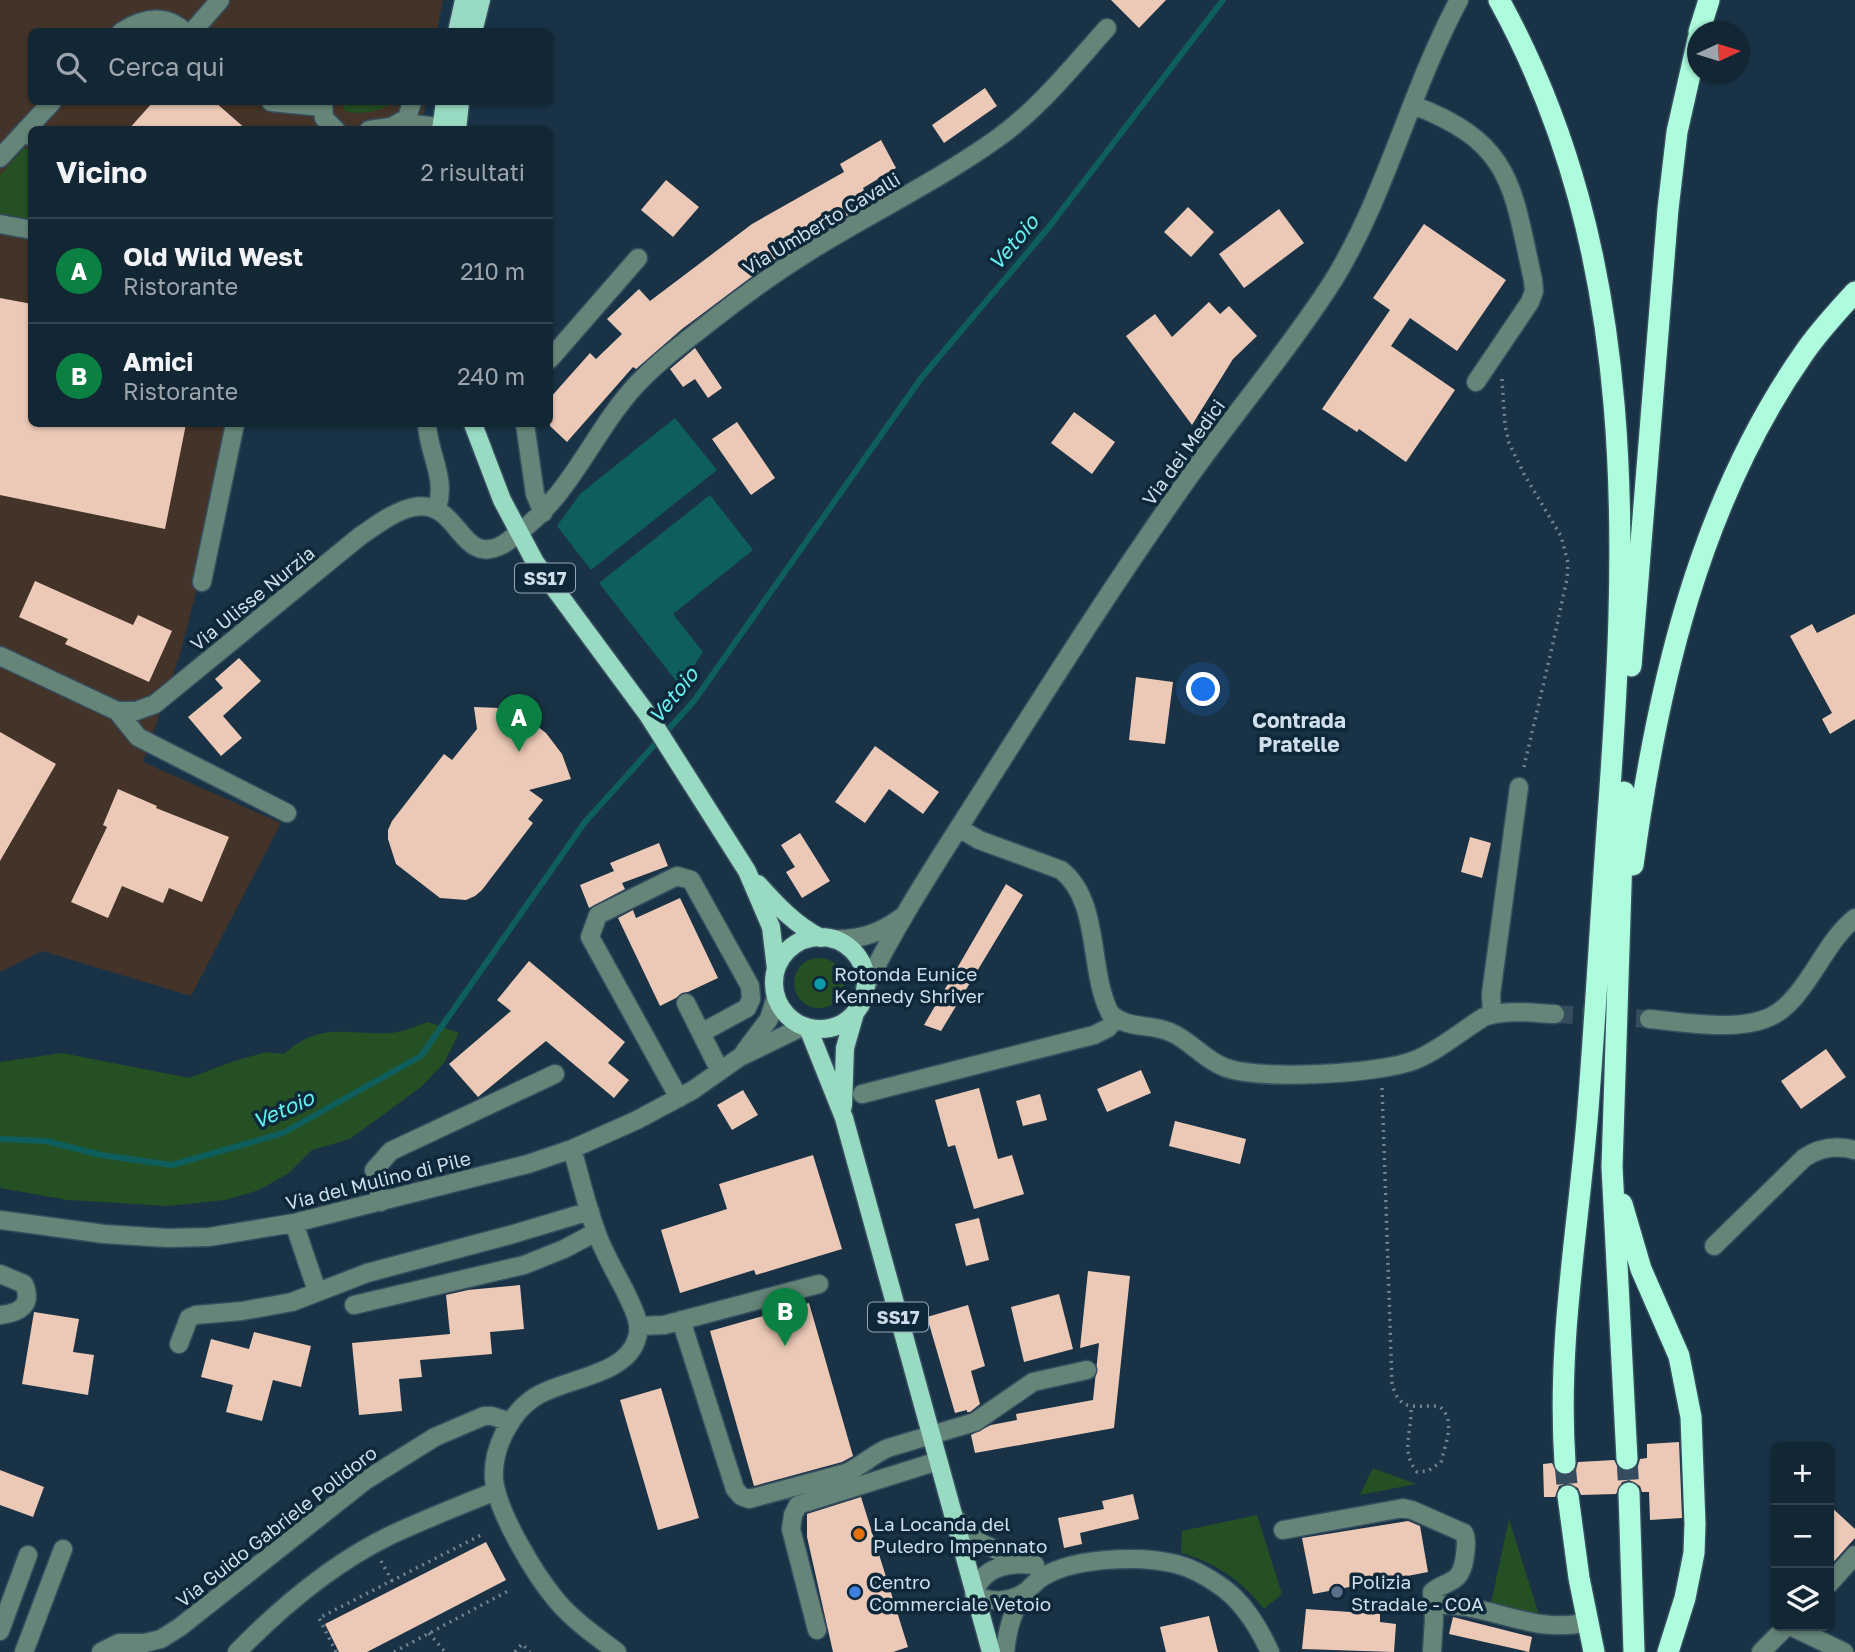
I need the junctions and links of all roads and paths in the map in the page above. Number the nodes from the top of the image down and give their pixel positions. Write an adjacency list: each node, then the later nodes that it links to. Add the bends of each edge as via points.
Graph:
1 (220, 0): 10 (street)
2 (464, 0): 11 (main road)
3 (481, 0): 12 (main road)
4 (1459, 0): 20 (street, Via dei Medici)
5 (1499, 0): 55 (highway, via 1538,77 1574,178 1600,285 1615,412 1620,550)
6 (1709, 0): 7 (highway)
7 (1702, 21)
8 (126, 28): 9 (street, via 154,18)
9 (180, 28)
10 (196, 28)
11 (458, 28)
12 (474, 28)
13 (1107, 28): 42 (street, Via Umberto Cavalli, via 1039,102 997,139 762,281 667,355 617,408)
14 (1688, 84): 55 (highway, via 1668,209)
15 (50, 105): 22 (street)
16 (322, 105): 23 (street, via 324,118)
17 (411, 105): 21 (street, via 407,118)
18 (445, 105): 26 (main road)
19 (459, 105): 27 (main road)
20 (1413, 105): 35 (street, via 1476,139 1500,165 1513,191 1534,291); 49 (street, Via dei Medici, via 1367,217 1331,284 1097,610)
21 (395, 125): 24 (street); 25 (street)
22 (34, 126)
23 (332, 126)
24 (390, 126)
25 (408, 126)
26 (449, 126)
27 (450, 126)
28 (28, 134): 29 (street)
29 (0, 158)
30 (0, 224): 31 (street)
31 (28, 229)
32 (638, 258): 34 (street)
33 (1855, 292): 55 (highway, via 1788,377 1746,454 1701,557 1672,651)
34 (553, 356)
35 (1491, 360): 36 (street); 47 (path, via 1502,378 1509,443 1561,536 1568,563)
36 (1476, 382)
37 (233, 427): 44 (street)
38 (427, 427): 41 (street, via 441,481)
39 (474, 427): 43 (main road, SS17)
40 (525, 427): 42 (street, via 535,494)
41 (437, 508): 43 (street, via 478,548 503,545); 46 (street, Via Ulisse Nurzia, via 412,508 383,521 155,704)
42 (543, 513): 43 (street, Via Umberto Cavalli)
43 (518, 533): 50 (main road, SS17, via 545,577 648,715)
44 (202, 582)
45 (0, 656): 46 (street)
46 (117, 711): 48 (street, via 138,737)
47 (1519, 787): 60 (street, via 1490,994)
48 (287, 813)
49 (959, 828): 51 (street, Via dei Medici); 62 (street, via 1071,878 1083,902 1107,1006)
50 (747, 871): 53 (main road, SS17, via 786,914); 54 (main road, SS17, via 771,927)
51 (908, 913): 53 (street, Via dei Medici, via 864,938); 56 (street, Via dei Medici)
52 (1855, 918): 63 (street, via 1776,1014 1741,1024)
53 (827, 939): 54 (main road, via 810,938 794,946); 56 (main road, SS17, via 844,945 858,958)
54 (776, 969): 57 (main road, SS17)
55 (1606, 986): 73 (highway); 96 (highway, via 1563,1346)
56 (865, 989): 59 (main road, SS17)
57 (776, 997): 64 (main road, SS17, via 787,1015); 66 (street, Via del Mulino di Pile, via 769,1019)
58 (686, 1003): 65 (street)
59 (855, 1013): 64 (main road, via 836,1026); 72 (main road, SS17, via 844,1058)
60 (1492, 1014): 61 (street); 67 (street, via 1419,1059)
61 (1555, 1014)
62 (1116, 1018): 67 (street, via 1172,1032 1213,1063 1246,1073 1277,1076); 70 (street, via 1094,1035)
63 (1649, 1019)
64 (806, 1027): 66 (street, Via del Mulino di Pile); 72 (main road, SS17)
65 (701, 1032): 68 (street); 71 (street, via 747,1008 750,986 691,880 677,876 598,915 590,937)
66 (740, 1056): 68 (street, Via del Mulino di Pile)
67 (1382, 1068): 91 (path, via 1392,1383 1398,1399)
68 (720, 1071): 71 (street, Via del Mulino di Pile)
69 (555, 1074): 76 (street, via 391,1152 374,1170)
70 (862, 1094)
71 (679, 1098): 74 (street, Via del Mulino di Pile)
72 (844, 1118): 93 (main road, SS17)
73 (1613, 1123): 94 (highway, via 1613,1208); 135 (highway, via 1625,1215 1641,1269 1679,1356 1691,1417 1694,1553)
74 (572, 1149): 76 (street, Via del Mulino di Pile); 77 (street)
75 (1855, 1150): 81 (street, via 1829,1147 1812,1153)
76 (381, 1202): 79 (street, Via del Mulino di Pile)
77 (590, 1211): 80 (street); 84 (street)
78 (0, 1220): 79 (street, Via del Mulino di Pile, via 167,1238 209,1237)
79 (294, 1223): 84 (street)
80 (596, 1232): 85 (street, via 524,1265); 88 (street)
81 (1714, 1246)
82 (0, 1273): 86 (street, via 24,1284 28,1293 21,1308)
83 (819, 1284): 87 (street)
84 (317, 1291): 89 (street, via 292,1302 196,1315 189,1318)
85 (354, 1305)
86 (0, 1315)
87 (681, 1320): 88 (street); 93 (street, via 741,1496 755,1498 846,1473 876,1453)
88 (639, 1326): 92 (street, via 634,1346 622,1360 534,1397)
89 (178, 1344)
90 (1087, 1370): 93 (street, via 1033,1382 978,1420)
91 (1411, 1407): 91 (path, via 1439,1406 1449,1419 1441,1462 1428,1471 1418,1472 1408,1457)
92 (511, 1422): 97 (street, via 495,1461); 122 (street, Via Guido Gabriele Polidoro, via 492,1416 474,1419 400,1457 161,1639 119,1643)
93 (931, 1435): 95 (main road, SS17)
94 (1628, 1459)
95 (938, 1461): 100 (main road, SS17); 114 (street, via 798,1505 791,1529)
96 (1565, 1463)
97 (496, 1492): 119 (street, via 515,1537 543,1584); 123 (street, via 390,1535 347,1561 286,1605)
98 (1629, 1493): 134 (highway)
99 (1568, 1496): 113 (highway)
100 (952, 1515): 106 (street, via 986,1546); 111 (main road, SS17)
101 (1283, 1530): 112 (street, via 1405,1508 1462,1531 1466,1538 1460,1573 1434,1590)
102 (481, 1535): 124 (path, via 319,1618)
103 (62, 1549): 121 (street)
104 (28, 1555): 115 (street)
105 (1855, 1555): 108 (street)
106 (1035, 1565): 107 (street); 111 (street, via 993,1569 979,1582)
107 (1073, 1566): 109 (street, via 1051,1572); 132 (street, via 1129,1559 1193,1570 1239,1602)
108 (1834, 1578)
109 (1030, 1588): 111 (street, via 1004,1600); 131 (street, via 1013,1613)
110 (508, 1591): 118 (path)
111 (974, 1595): 130 (main road, SS17)
112 (1433, 1605): 113 (street, via 1456,1605 1549,1626); 133 (street)
113 (1587, 1622): 120 (highway)
114 (817, 1630)
115 (0, 1631)
116 (1784, 1631): 136 (street)
117 (1800, 1631): 137 (street)
118 (429, 1633): 125 (path); 126 (path)
119 (595, 1646): 129 (street)
120 (1590, 1651)
121 (24, 1652)
122 (101, 1652)
123 (237, 1652)
124 (336, 1652)
125 (394, 1652)
126 (445, 1652)
127 (515, 1652): 128 (path, via 522,1644)
128 (530, 1652)
129 (617, 1652)
130 (991, 1652)
131 (1005, 1652)
132 (1270, 1652)
133 (1432, 1652)
134 (1634, 1652)
135 (1668, 1652)
136 (1761, 1652)
137 (1844, 1652)

